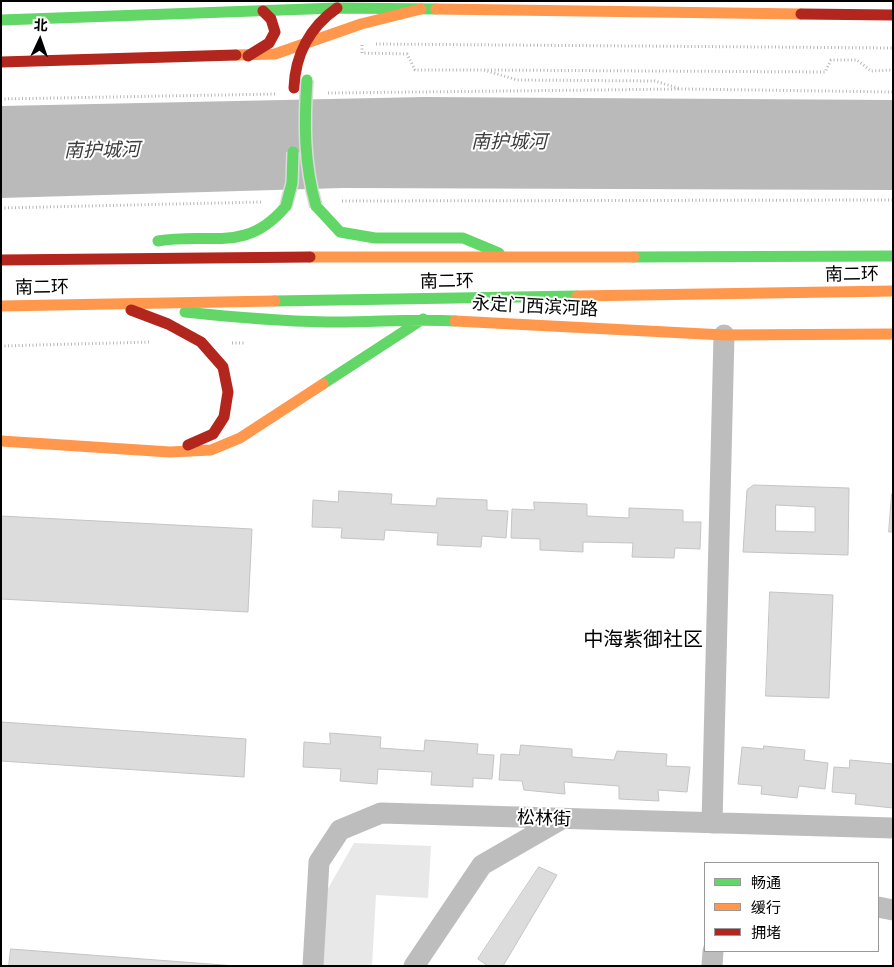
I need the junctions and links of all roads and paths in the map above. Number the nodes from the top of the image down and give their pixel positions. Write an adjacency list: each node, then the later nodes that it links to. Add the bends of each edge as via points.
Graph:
1 (379, 1): 4 (main road)
2 (338, 8): 4 (main road); 5 (main road); 9 (main road, via 315,28)
3 (842, 8): 4 (main road); 6 (main road)
4 (421, 9): 8 (main road)
5 (263, 11): 7 (main road); 13 (main road, via 272,18 276,32 268,45)
6 (893, 15)
7 (1, 20)
8 (343, 30): 9 (main road); 10 (main road)
9 (306, 42): 13 (main road, via 275,54); 18 (main road)
10 (324, 46): 11 (path)
11 (893, 48)
12 (362, 54): 15 (path, via 407,54 415,70)
13 (247, 57): 14 (main road); 18 (main road, via 269,63)
14 (1, 62)
15 (484, 70): 16 (path, via 825,72 832,60 857,60 871,70); 19 (path, via 517,80 655,81)
16 (893, 70)
17 (309, 76): 30 (main road, bridge, via 306,102 309,183 316,206 340,232 375,238 463,238)
18 (287, 78): 29 (main road, bridge, via 292,183 286,206 278,219 254,235 161,240)
19 (684, 89): 20 (path); 21 (path)
20 (893, 92)
21 (326, 93)
22 (277, 94): 23 (path)
23 (1, 99)
24 (893, 200): 25 (path)
25 (339, 201)
26 (270, 202): 27 (path)
27 (1, 208)
28 (893, 256): 30 (main road, 南二环)
29 (112, 258): 30 (main road, 南二环); 31 (main road, 南二环)
30 (512, 258)
31 (1, 260)
32 (893, 292): 33 (main road, 南二环)
33 (116, 305): 34 (main road, 南二环); 35 (main road, 永定门西滨河路, via 251,319 327,322); 39 (main road, via 168,324 201,342 223,367 228,392 224,417 213,434)
34 (1, 306)
35 (423, 319): 37 (main road, 永定门西滨河路); 39 (main road, via 240,438 211,450)
36 (893, 334): 37 (main road, 永定门西滨河路)
37 (724, 335): 41 (street)
38 (1, 441): 39 (main road)
39 (170, 452)
40 (560, 820): 41 (street, 松林街); 46 (street, 松林街, via 381,814 340,830 319,862); 47 (street, via 482,865)
41 (712, 823): 42 (street, 松林街)
42 (893, 828)
43 (879, 906): 44 (street)
44 (893, 910)
45 (713, 952): 48 (street)
46 (312, 966)
47 (414, 966)
48 (712, 966)

